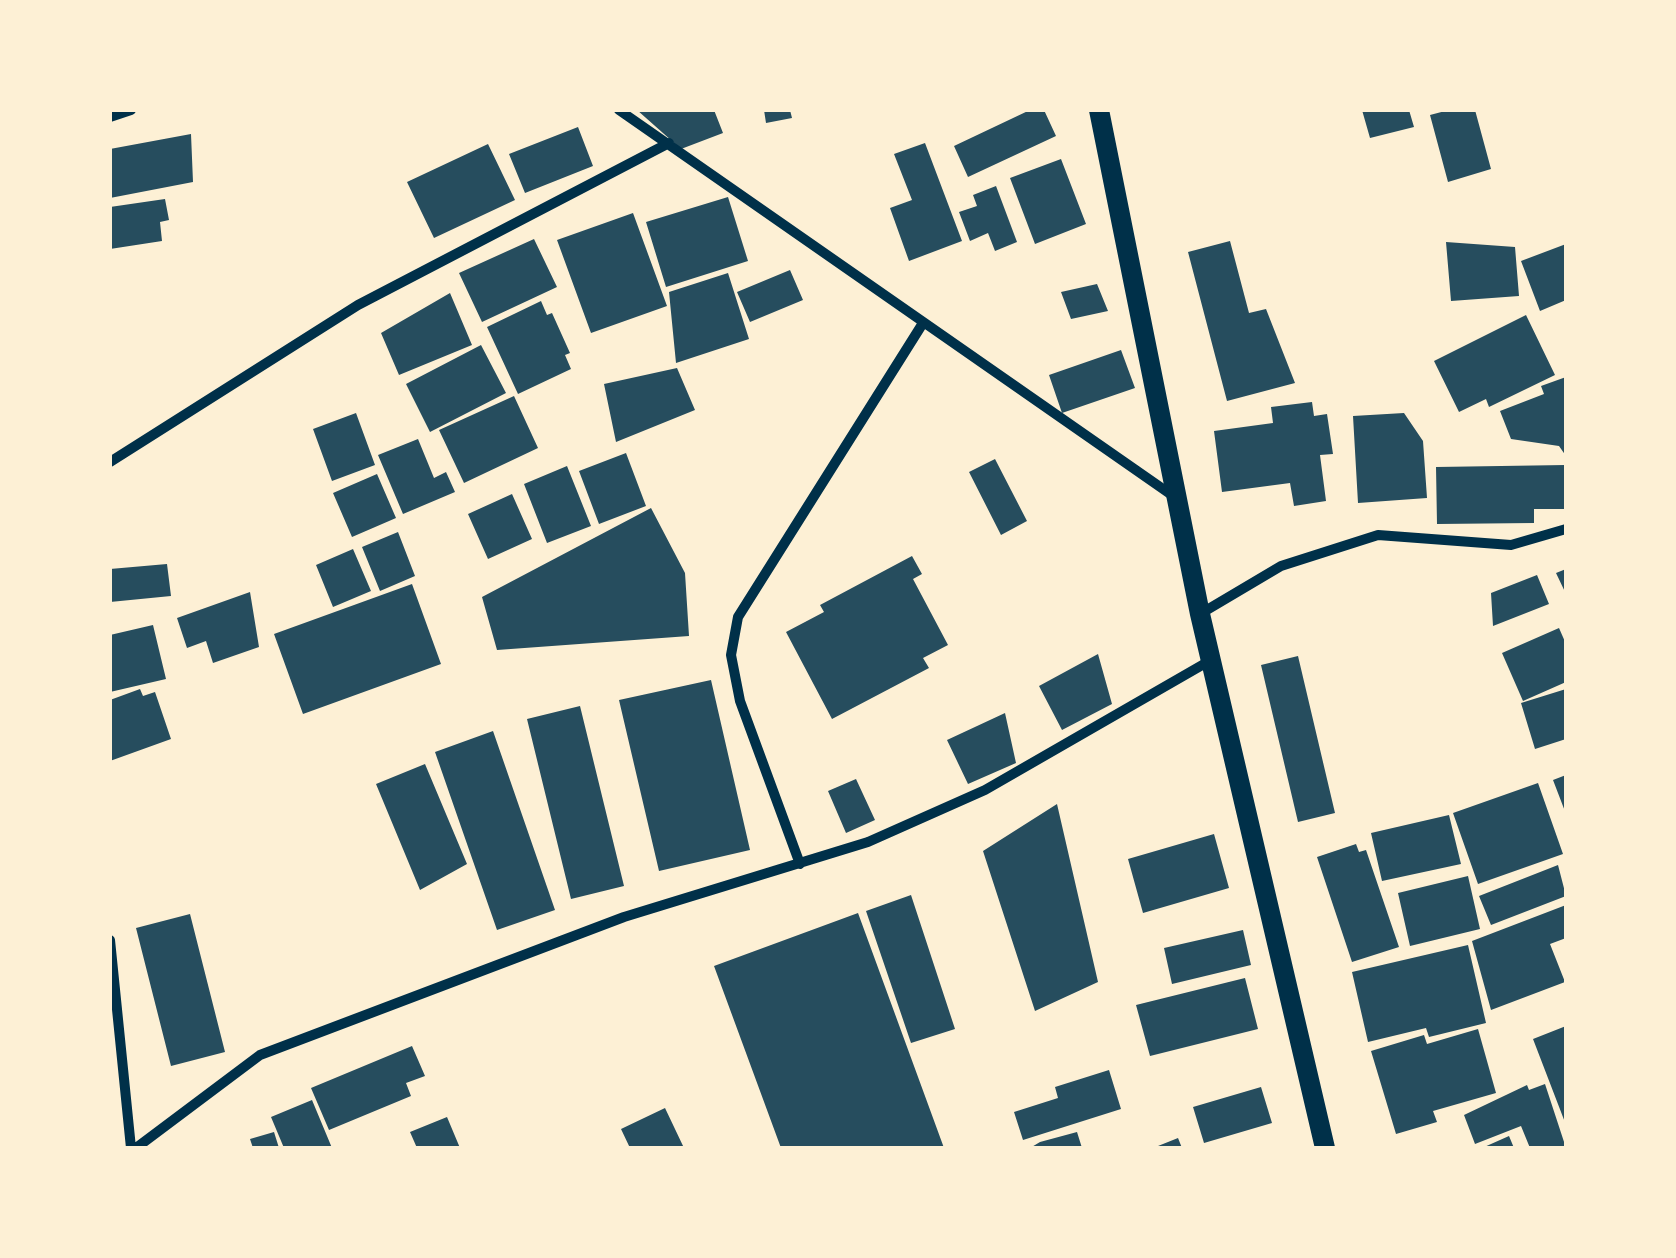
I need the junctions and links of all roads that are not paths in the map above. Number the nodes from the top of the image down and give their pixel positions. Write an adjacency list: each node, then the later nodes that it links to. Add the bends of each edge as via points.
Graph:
1 (131, 110): 4 (street)
2 (619, 110): 5 (street)
3 (1099, 110): 8 (main road)
4 (110, 117)
5 (668, 143): 6 (street); 7 (street, via 358,305)
6 (924, 324): 8 (street); 12 (street, via 738,617 731,655 740,701)
7 (110, 462)
8 (1178, 499): 10 (main road)
9 (1566, 529): 10 (street, via 1511,545 1378,535 1281,566)
10 (1200, 614): 11 (main road)
11 (1211, 660): 12 (street, via 985,790); 15 (main road)
12 (800, 864): 14 (street, via 624,918 260,1055)
13 (110, 940): 14 (street)
14 (134, 1148)
15 (1325, 1148)

